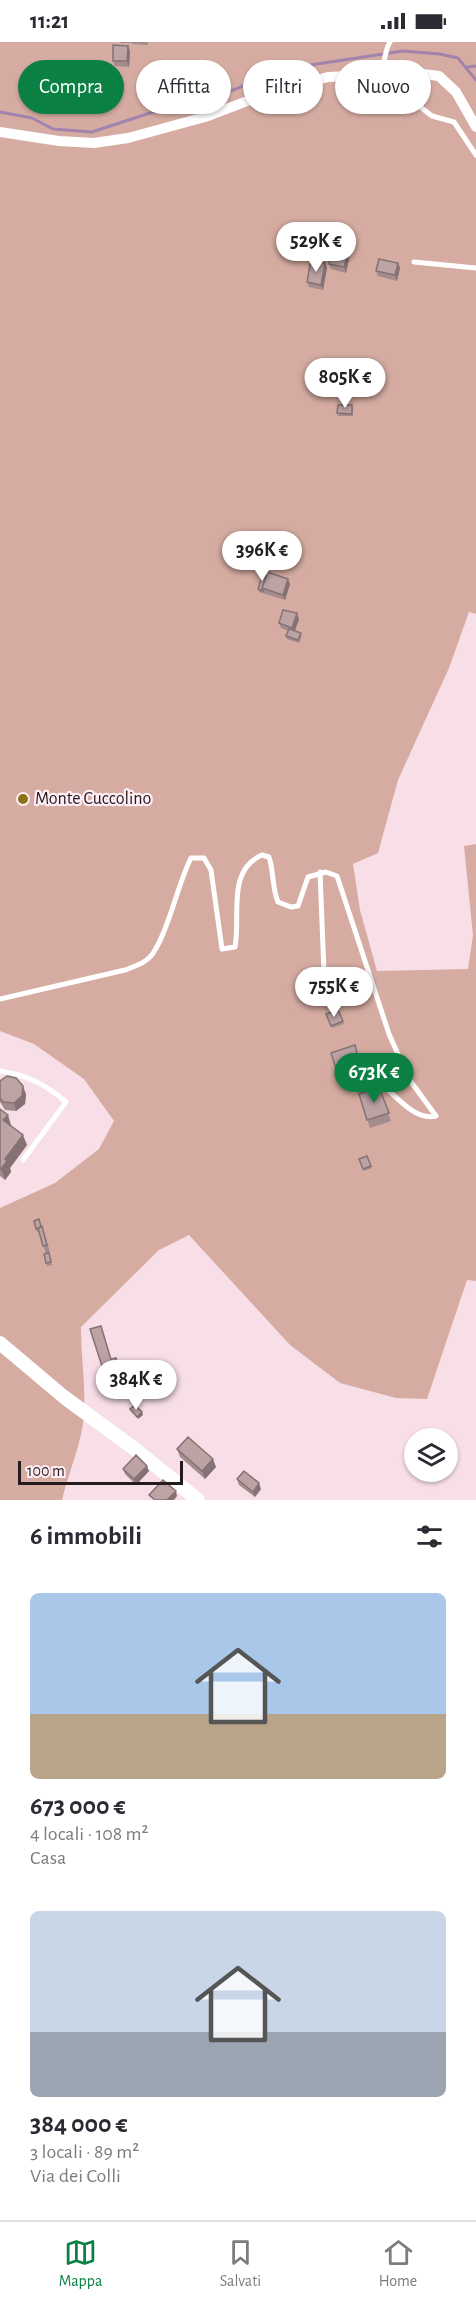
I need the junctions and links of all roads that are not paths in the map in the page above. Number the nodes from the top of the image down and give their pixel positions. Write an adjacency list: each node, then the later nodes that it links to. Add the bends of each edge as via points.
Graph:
1 (388, 45): 2 (lane)
2 (386, 60)
3 (431, 75): 6 (street, via 439,76 456,92)
4 (335, 77): 7 (street, via 266,93 205,117 128,138 59,141)
5 (429, 114): 8 (lane, via 454,122)
6 (476, 127)
7 (0, 132)
8 (476, 155)
9 (414, 262): 10 (lane)
10 (476, 268)
11 (320, 872): 12 (lane); 13 (lane, via 308,877 298,906 291,907 278,902 274,893 269,857 253,859 242,874 235,946 227,950 222,949 211,870 204,858 191,858 155,951 142,963); 15 (lane, via 337,876 389,1034 409,1079 436,1116 429,1118 410,1110 381,1084)
12 (325, 998)
13 (0, 999)
14 (0, 1071): 16 (lane, via 21,1074 46,1085 66,1102)
15 (354, 1090)
16 (23, 1160)
17 (0, 1343): 18 (main road)
18 (198, 1500)

